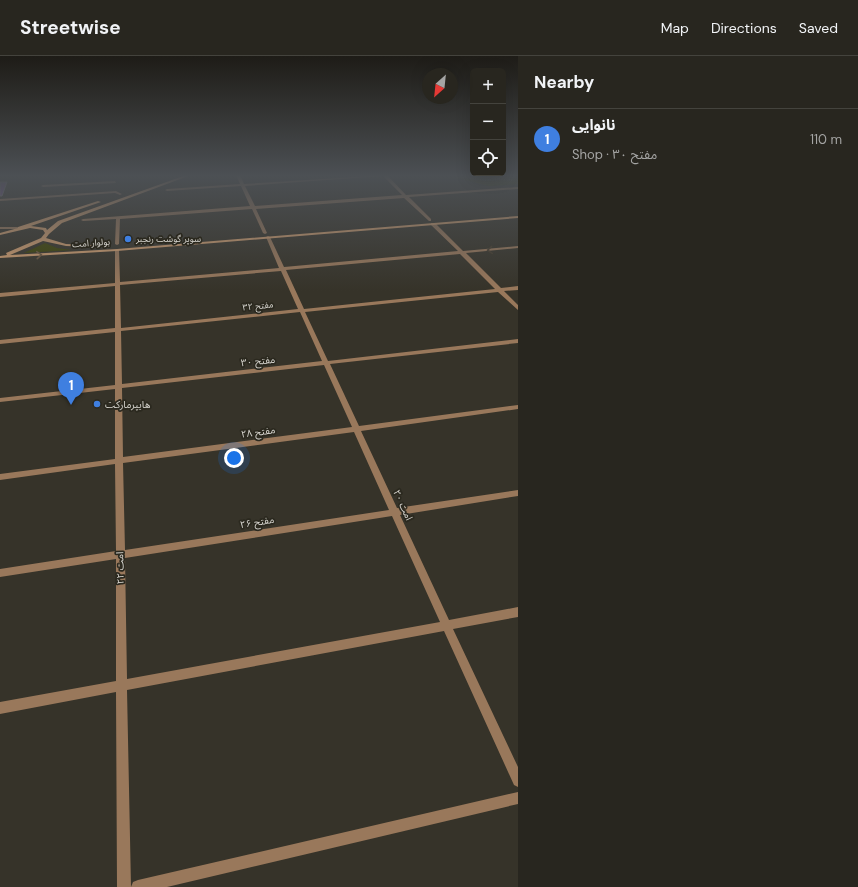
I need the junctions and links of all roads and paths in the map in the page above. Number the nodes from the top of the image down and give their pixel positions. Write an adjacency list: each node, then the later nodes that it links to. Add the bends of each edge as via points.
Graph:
1 (62, 214): 12 (main road)
2 (83, 214): 13 (main road, via 60,222)
3 (175, 214): 8 (street)
4 (257, 214): 15 (street, امت ۲۰)
5 (423, 214): 10 (street)
6 (503, 214): 10 (main road, بولوار امت)
7 (518, 217): 10 (main road, بولوار امت)
8 (118, 218): 9 (street); 17 (street, امت ۲۲)
9 (83, 220)
10 (431, 222): 15 (main road, بولوار امت); 19 (street)
11 (0, 228): 12 (street)
12 (20, 228): 13 (main road, via 38,227); 14 (main road)
13 (47, 233): 16 (main road)
14 (0, 234)
15 (266, 235): 17 (main road, بولوار امت); 21 (street, امت ۲۰)
16 (42, 239): 17 (main road, بولوار امت, via 66,245); 20 (main road)
17 (117, 247): 20 (main road, بولوار امت, one-way to 17); 22 (street, امت ۲۲)
18 (518, 247): 19 (street, one-way to 19)
19 (462, 252): 21 (street); 24 (street)
20 (0, 256)
21 (282, 269): 22 (street); 27 (street, امت ۲۰)
22 (117, 284): 25 (street); 28 (street, امت ۲۲)
23 (518, 288): 24 (street, مفتح ۳۲)
24 (500, 290): 26 (street); 27 (street, مفتح ۳۲)
25 (0, 295)
26 (518, 308)
27 (301, 311): 28 (street, مفتح ۳۲); 31 (street, امت ۲۰)
28 (118, 330): 30 (street, مفتح ۳۲); 32 (street, امت ۲۲)
29 (518, 341): 31 (street, مفتح ۳۰)
30 (0, 342)
31 (326, 363): 32 (street, مفتح ۳۰); 35 (street, امت ۲۰)
32 (118, 387): 33 (street, مفتح ۳۰); 36 (street, امت ۲۲)
33 (0, 400)
34 (518, 408): 35 (street, مفتح ۲۸)
35 (356, 429): 36 (street, مفتح ۲۸); 39 (street, امت ۲۰)
36 (119, 461): 37 (street, مفتح ۲۸); 40 (street, امت ۲۲)
37 (0, 476)
38 (518, 493): 39 (street, مفتح ۲۶)
39 (394, 512): 40 (street, مفتح ۲۶); 43 (street, امت ۲۰)
40 (120, 554): 41 (street, مفتح ۲۶); 44 (street, امت ۲۲)
41 (0, 573)
42 (518, 612): 43 (street)
43 (446, 625): 44 (street); 46 (street, امت ۲۰)
44 (122, 686): 45 (street); 48 (street, امت ۲۲)
45 (0, 708)
46 (518, 781)
47 (518, 798): 49 (street)
48 (124, 887)
49 (138, 887)

